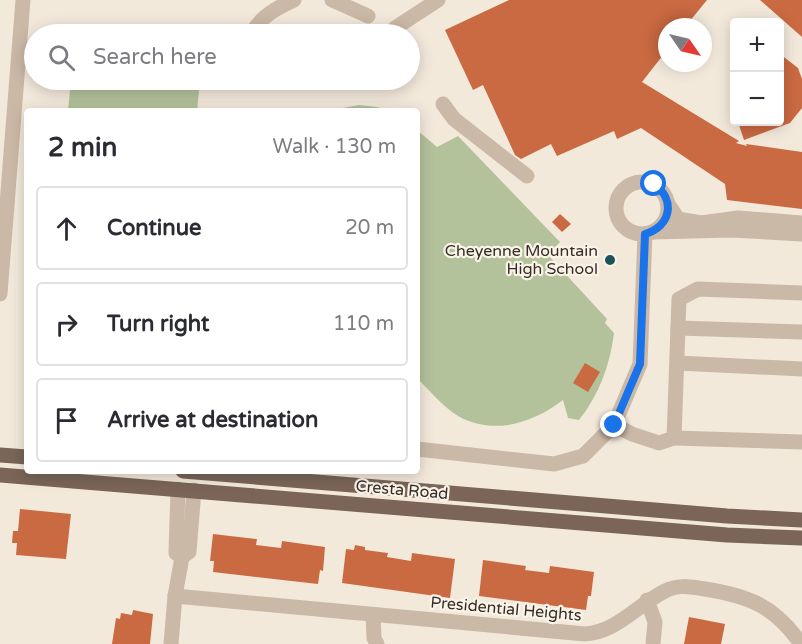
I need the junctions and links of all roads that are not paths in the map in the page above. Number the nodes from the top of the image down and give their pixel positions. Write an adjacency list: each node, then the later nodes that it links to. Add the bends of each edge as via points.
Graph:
1 (23, 0): 15 (street)
2 (294, 0): 6 (street, via 275,9)
3 (332, 0): 5 (street)
4 (438, 0): 7 (street)
5 (368, 16)
6 (258, 24)
7 (401, 24)
8 (443, 104): 9 (street, via 454,119)
9 (527, 176)
10 (668, 204): 11 (street, via 678,219 701,223 738,218); 12 (street, via 665,220); 12 (street, via 661,189 646,182 630,184 622,190 617,216 628,230)
11 (802, 223)
12 (649, 233): 13 (street, via 731,230); 20 (street, via 640,364)
13 (802, 234)
14 (802, 293): 16 (street, via 698,289 679,298)
15 (0, 294)
16 (678, 328): 17 (street); 18 (street)
17 (802, 332)
18 (677, 363): 19 (street); 21 (street)
19 (802, 369)
20 (614, 425): 21 (street, via 659,443); 23 (street, via 583,456 554,464)
21 (674, 438): 22 (street)
22 (802, 442)
23 (420, 449)
24 (0, 455): 25 (main road)
25 (24, 457)
26 (250, 474): 28 (main road, Cresta Road)
27 (0, 475): 29 (main road, Cresta Road)
28 (295, 476): 30 (street); 31 (main road, Cresta Road)
29 (186, 490): 30 (main road, Cresta Road); 33 (street, via 176,552 182,557)
30 (293, 499): 32 (main road, Cresta Road)
31 (802, 520)
32 (802, 538)
33 (176, 596): 35 (street, Presidential Heights); 36 (street)
34 (647, 600): 35 (street, Presidential Heights, via 608,629 585,634); 38 (street, via 655,622); 39 (street, Presidential Heights, via 679,586 735,594 753,600 781,620)
35 (373, 615): 37 (street)
36 (171, 644)
37 (377, 644)
38 (653, 644)
39 (801, 644)

